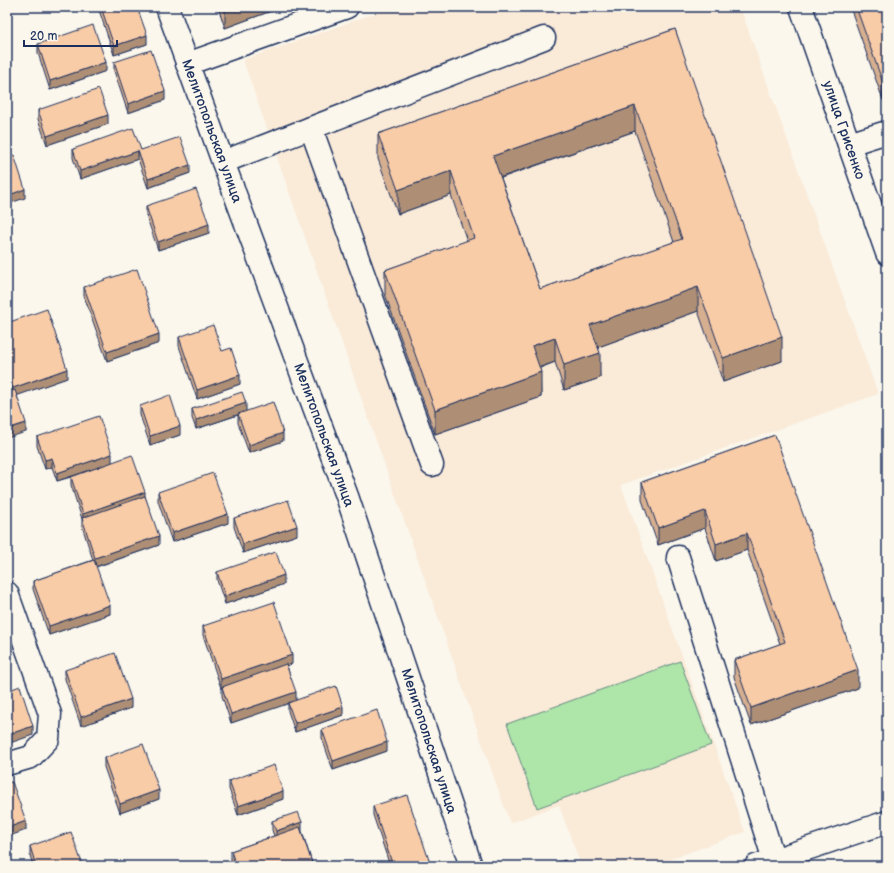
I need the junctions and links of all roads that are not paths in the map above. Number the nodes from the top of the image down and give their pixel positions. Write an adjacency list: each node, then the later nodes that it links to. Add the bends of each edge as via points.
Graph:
1 (167, 7): 6 (street, Мелитопольская улица)
2 (347, 7): 4 (street)
3 (801, 7): 9 (street, улица Грисенко)
4 (312, 13): 6 (street)
5 (544, 38): 7 (street)
6 (187, 64): 10 (street, Мелитопольская улица)
7 (311, 128): 10 (street); 12 (street)
8 (887, 132): 9 (street)
9 (849, 144): 11 (street, улица Грисенко)
10 (223, 162): 18 (street, Мелитопольская улица, via 347,496)
11 (887, 254)
12 (432, 465)
13 (678, 556): 17 (street)
14 (7, 593): 15 (street, via 50,714 48,739 31,758)
15 (7, 764)
16 (887, 822): 17 (street)
17 (765, 863)
18 (471, 866)

